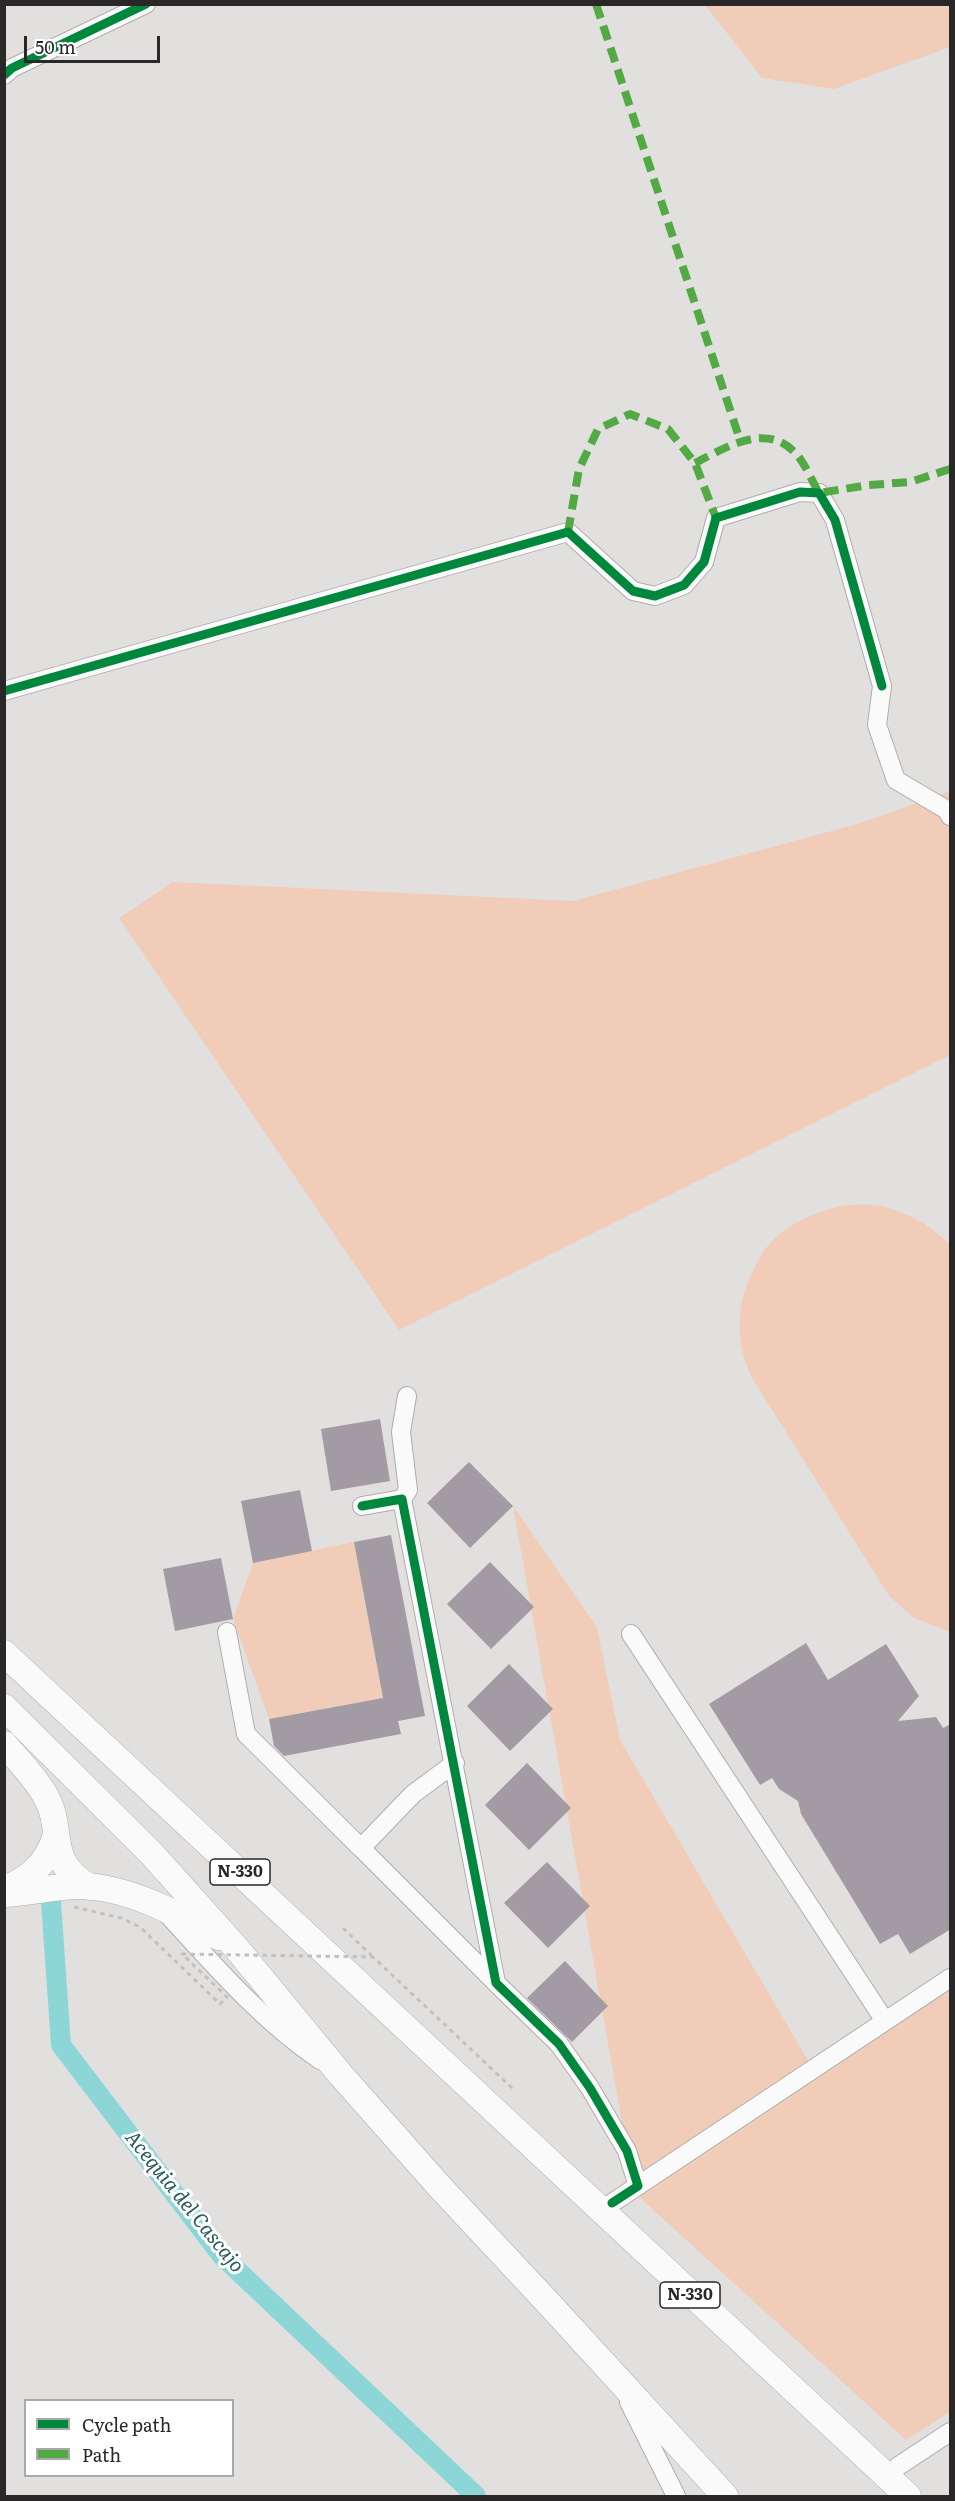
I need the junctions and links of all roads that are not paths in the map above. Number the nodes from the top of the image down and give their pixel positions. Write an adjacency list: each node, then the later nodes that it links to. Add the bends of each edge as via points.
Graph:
1 (146, 4): 2 (street)
2 (4, 75)
3 (4, 691): 4 (street, via 568,532 633,591 656,596 684,585 705,562 716,518 800,492 819,493 835,520 882,686 877,725 896,780)
4 (951, 816)
5 (407, 1396): 6 (street, via 401,1432 408,1490)
6 (402, 1499): 7 (street); 13 (street)
7 (362, 1506)
8 (227, 1632): 15 (street, via 246,1734)
9 (631, 1634): 23 (street)
10 (4, 1653): 25 (highway, N-330)
11 (4, 1707): 20 (highway, N-330, via 120,1819)
12 (4, 1744): 14 (highway, via 46,1795)
13 (455, 1763): 15 (street, via 413,1794); 22 (street)
14 (55, 1838): 16 (highway, via 66,1868); 17 (highway, via 40,1867)
15 (361, 1848): 22 (street)
16 (90, 1887): 18 (highway); 19 (highway, via 126,1895)
17 (4, 1888)
18 (4, 1894)
19 (161, 1909): 20 (highway, via 209,1931); 24 (street, via 273,2024)
20 (238, 1950): 24 (highway, N-330)
21 (951, 1978): 23 (street)
22 (496, 1983): 26 (street, via 559,2044 590,2088 627,2151)
23 (885, 2021): 26 (street)
24 (340, 2074): 28 (highway, N-330)
25 (475, 2091): 27 (highway); 33 (highway, N-330)
26 (638, 2186): 27 (street)
27 (612, 2203): 30 (highway)
28 (616, 2376): 31 (street); 32 (highway, N-330)
29 (951, 2432): 30 (street)
30 (897, 2467): 34 (highway)
31 (676, 2496)
32 (725, 2496)
33 (908, 2496)
34 (924, 2496)

